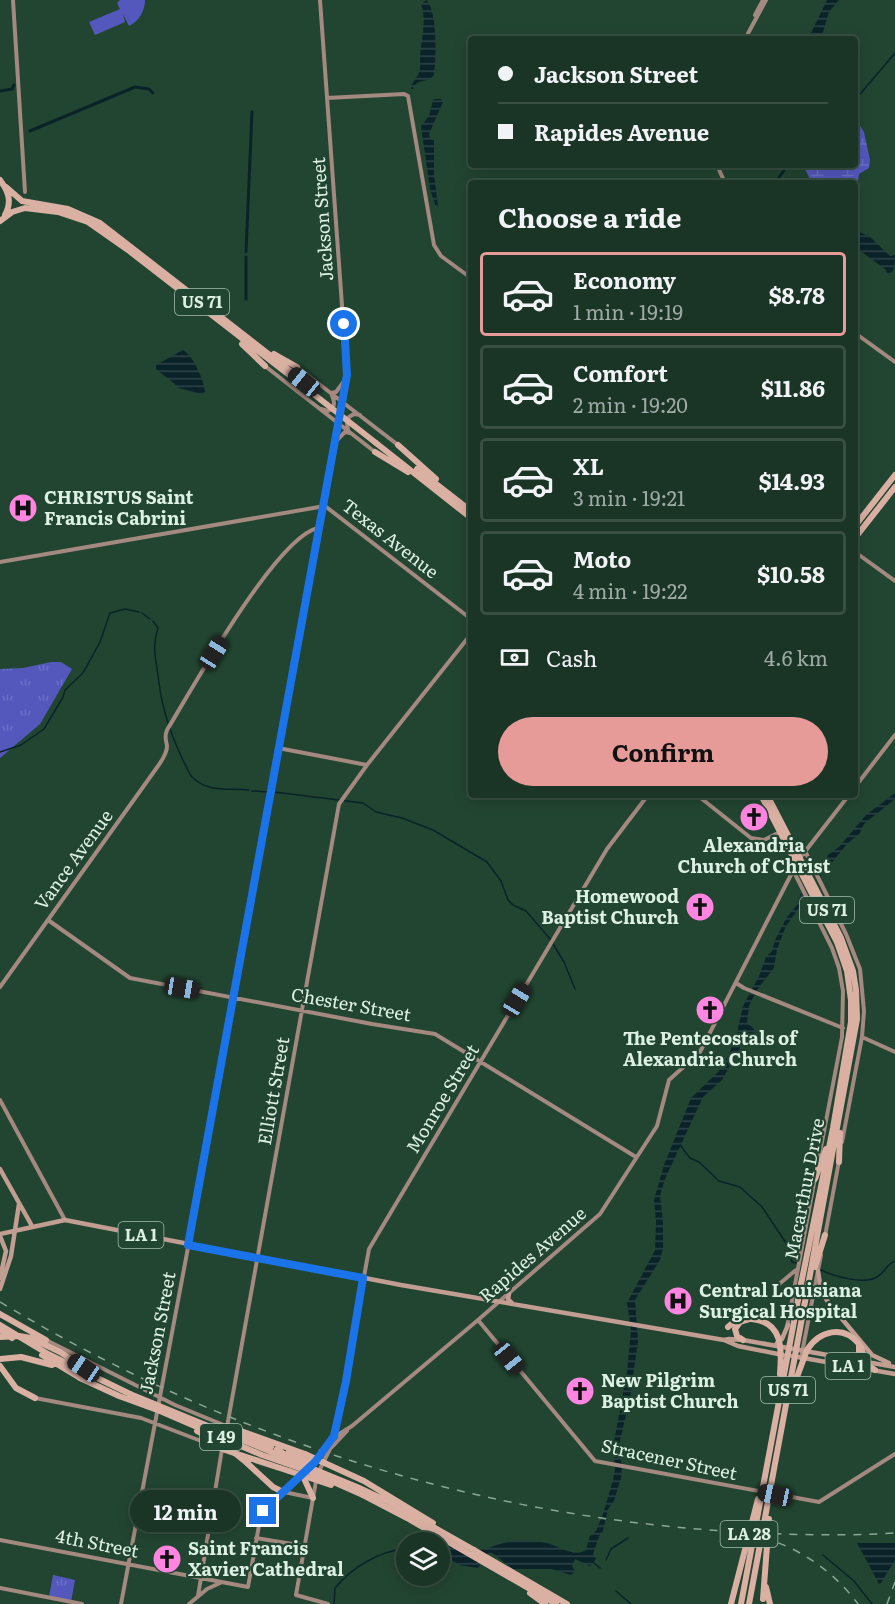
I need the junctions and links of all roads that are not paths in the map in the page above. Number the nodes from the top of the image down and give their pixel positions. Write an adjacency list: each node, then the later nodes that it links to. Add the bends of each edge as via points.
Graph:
1 (13, 0): 8 (street)
2 (320, 0): 5 (street, Jackson Street)
3 (765, 0): 4 (street)
4 (746, 36)
5 (327, 98): 10 (street, via 404,94 409,99 434,246); 17 (street, Jackson Street)
6 (0, 180): 7 (highway, US 71)
7 (6, 187): 9 (highway, via 9,205); 13 (highway, US 71, via 22,201 60,207 97,221)
8 (26, 192)
9 (0, 221): 11 (highway, US 71, via 25,208 58,212 88,222)
10 (468, 276)
11 (227, 328): 15 (highway); 18 (highway, US 71)
12 (858, 335): 14 (street)
13 (265, 350): 16 (highway); 18 (highway, US 71)
14 (895, 362)
15 (264, 366): 21 (street)
16 (297, 367): 19 (street)
17 (346, 380): 19 (street); 20 (street, Jackson Street)
18 (303, 383): 25 (highway, US 71, bridge)
19 (331, 393): 20 (street); 21 (street, via 333,408)
20 (342, 401): 22 (street); 23 (street, Jackson Street)
21 (318, 409): 23 (street)
22 (360, 416): 24 (street, via 347,419); 27 (street)
23 (338, 424): 24 (street); 26 (street, Jackson Street)
24 (350, 433): 26 (street, via 345,432); 28 (street)
25 (377, 441): 31 (highway, US 71); 32 (highway, US 71)
26 (334, 442): 33 (street, Jackson Street)
27 (398, 445): 32 (highway)
28 (375, 452): 31 (highway)
29 (895, 474): 36 (highway)
30 (895, 487): 38 (highway)
31 (436, 490): 35 (highway, US 71)
32 (456, 498): 34 (highway, US 71)
33 (322, 506): 37 (street, Jackson Street); 40 (street, Texas Avenue); 42 (street, Texas Avenue)
34 (468, 508)
35 (468, 516)
36 (858, 522)
37 (318, 528): 45 (street, Jackson Street); 56 (street, Vance Avenue, via 309,530 290,546 250,595 164,735 165,755)
38 (858, 534)
39 (858, 554): 41 (street)
40 (0, 562)
41 (895, 581)
42 (468, 617)
43 (468, 638): 46 (street, Elliott Street)
44 (895, 735): 47 (street)
45 (278, 748): 46 (street); 62 (street, Jackson Street)
46 (367, 765): 63 (street, Elliott Street, via 339,804)
47 (858, 783)
48 (646, 798): 66 (street, Monroe Street, via 610,844)
49 (701, 798): 53 (street, via 752,838 764,840)
50 (763, 798): 53 (highway, Macarthur Drive / US 71)
51 (768, 798): 53 (highway, Macarthur Drive / US 71)
52 (847, 798): 54 (street, Rapides Avenue)
53 (783, 831): 55 (highway, Macarthur Drive / US 71)
54 (805, 851): 55 (street, Rapides Avenue); 64 (street, via 860,969 864,1011)
55 (797, 864): 57 (street, Rapides Avenue); 64 (street, via 837,960); 64 (highway, Macarthur Drive / US 71, via 850,960 856,997)
56 (48, 920): 59 (street, Vance Avenue); 62 (street, Chester Street, via 130,978)
57 (739, 978): 58 (street, Rapides Avenue); 60 (street)
58 (736, 983): 60 (street); 61 (street, Rapides Avenue)
59 (0, 987)
60 (745, 989): 61 (street); 64 (street)
61 (731, 992): 70 (street, Rapides Avenue, via 700,1052 668,1083 657,1126)
62 (233, 998): 63 (street, Chester Street); 80 (street, Jackson Street)
63 (303, 1011): 66 (street, Chester Street, via 435,1034); 81 (street, Elliott Street)
64 (853, 1032): 65 (street); 68 (highway, Macarthur Drive / US 71); 69 (highway, Macarthur Drive / US 71); 71 (street); 73 (street)
65 (895, 1052)
66 (481, 1062): 70 (street, Chester Street); 85 (street, Monroe Street, via 372,1245)
67 (0, 1100): 75 (street)
68 (841, 1112): 71 (highway); 86 (highway, Macarthur Drive / US 71)
69 (833, 1128): 73 (highway); 123 (highway, Macarthur Drive / US 71, bridge)
70 (636, 1157): 88 (street, Rapides Avenue, via 597,1217)
71 (838, 1162): 79 (street)
72 (0, 1169): 74 (main road)
73 (815, 1179): 82 (street)
74 (19, 1204): 76 (main road); 77 (main road)
75 (65, 1220): 76 (main road, LA 1); 80 (main road, LA 1)
76 (32, 1226): 77 (main road, LA 1)
77 (15, 1230): 78 (main road, LA 1); 87 (main road)
78 (0, 1235): 84 (main road, via 6,1251)
79 (825, 1235): 83 (street); 86 (highway)
80 (188, 1245): 81 (main road); 119 (street, Jackson Street)
81 (258, 1258): 85 (main road); 126 (street, Elliott Street)
82 (798, 1264): 89 (street); 89 (street, via 794,1273 778,1285 788,1285)
83 (818, 1271): 100 (street); 114 (main road, via 828,1302 872,1355)
84 (0, 1278)
85 (363, 1278): 90 (main road); 128 (street, Monroe Street, via 337,1426)
86 (808, 1288): 122 (highway, Macarthur Drive / US 71, bridge)
87 (0, 1289)
88 (509, 1294): 90 (street, Rapides Avenue); 91 (main road, via 509,1301)
89 (792, 1295): 96 (street)
90 (499, 1302): 91 (main road); 94 (street, Rapides Avenue)
91 (516, 1306): 102 (main road)
92 (0, 1314): 101 (highway)
93 (751, 1319): 97 (highway, via 736,1320); 103 (highway, via 740,1322 735,1329); 123 (highway, bridge, via 771,1326 779,1342)
94 (478, 1320): 127 (street, Rapides Avenue); 131 (street, Stracener Street, via 595,1461 822,1501)
95 (0, 1325): 106 (highway, I 49)
96 (788, 1325): 100 (street, via 791,1341 800,1341); 105 (main road, via 782,1339); 107 (street)
97 (728, 1327)
98 (0, 1330): 106 (highway, I 49)
99 (0, 1336): 118 (highway, bridge, via 37,1340)
100 (805, 1336): 109 (street)
101 (46, 1340): 119 (street)
102 (724, 1340): 103 (main road); 108 (main road)
103 (743, 1341): 105 (main road)
104 (859, 1344): 111 (highway, via 859,1353); 112 (highway); 122 (highway, bridge, via 842,1332 830,1332 813,1341)
105 (769, 1346): 107 (main road)
106 (33, 1348): 117 (highway, I 49); 118 (highway, I 49)
107 (783, 1348): 108 (street); 109 (main road, LA 1)
108 (782, 1355): 109 (main road)
109 (801, 1355): 111 (main road, LA 1); 115 (main road, LA 1)
110 (0, 1359): 117 (highway, via 21,1357 41,1361)
111 (850, 1359): 112 (main road, LA 1)
112 (865, 1362): 114 (main road, LA 1); 115 (highway)
113 (0, 1366): 120 (highway, via 16,1388)
114 (895, 1366)
115 (875, 1370): 116 (main road, LA 1)
116 (895, 1374)
117 (80, 1378): 121 (highway, I 49, bridge)
118 (130, 1394): 124 (highway, I 49, bridge)
119 (159, 1397): 125 (street, Jackson Street); 126 (street)
120 (35, 1398): 125 (street)
121 (160, 1411): 136 (highway, bridge, via 221,1443); 137 (highway, I 49, bridge)
122 (785, 1413): 135 (highway, Macarthur Drive / US 71, bridge)
123 (777, 1416): 133 (highway, Macarthur Drive / US 71, bridge)
124 (193, 1420): 129 (highway, bridge); 142 (highway, I 49, bridge, via 357,1486)
125 (155, 1422): 130 (street); 143 (street, Jackson Street)
126 (227, 1426): 130 (street, Elliott Street); 142 (highway, bridge, via 346,1472)
127 (352, 1426): 128 (street, Rapides Avenue); 138 (street, via 326,1454)
128 (330, 1444): 132 (street, Rapides Avenue)
129 (274, 1448): 132 (highway); 134 (highway, via 292,1459)
130 (222, 1449): 137 (highway, bridge); 146 (street, Elliott Street)
131 (895, 1454)
132 (315, 1462): 134 (street, Rapides Avenue)
133 (768, 1464): 157 (highway, LA 28, bridge); 158 (highway, Macarthur Drive / US 71, bridge)
134 (302, 1474): 136 (street, Rapides Avenue); 138 (highway)
135 (771, 1489): 145 (highway, LA 28, bridge); 159 (highway, Macarthur Drive / US 71, bridge)
136 (283, 1492): 138 (street); 139 (street, Rapides Avenue, via 261,1514)
137 (363, 1495): 144 (highway, I 49)
138 (313, 1498): 141 (street)
139 (256, 1538): 141 (street); 147 (street, 4th Street, via 248,1587)
140 (0, 1540): 143 (street, 4th Street)
141 (304, 1546): 153 (street, via 296,1595)
142 (474, 1550): 156 (highway, I 49)
143 (128, 1564): 146 (street, 4th Street); 151 (street, Jackson Street)
144 (505, 1575): 154 (highway); 155 (highway, I 49)
145 (765, 1575): 160 (highway, LA 28, bridge); 161 (highway, bridge)
146 (200, 1578): 147 (street, 4th Street); 149 (street, Elliott Street)
147 (223, 1582): 149 (street)
148 (0, 1588): 150 (street)
149 (198, 1596): 152 (street)
150 (82, 1604)
151 (121, 1604)
152 (189, 1604)
153 (328, 1604)
154 (545, 1604)
155 (556, 1604)
156 (567, 1604)
157 (731, 1604)
158 (741, 1604)
159 (749, 1604)
160 (762, 1604)
161 (770, 1604)

